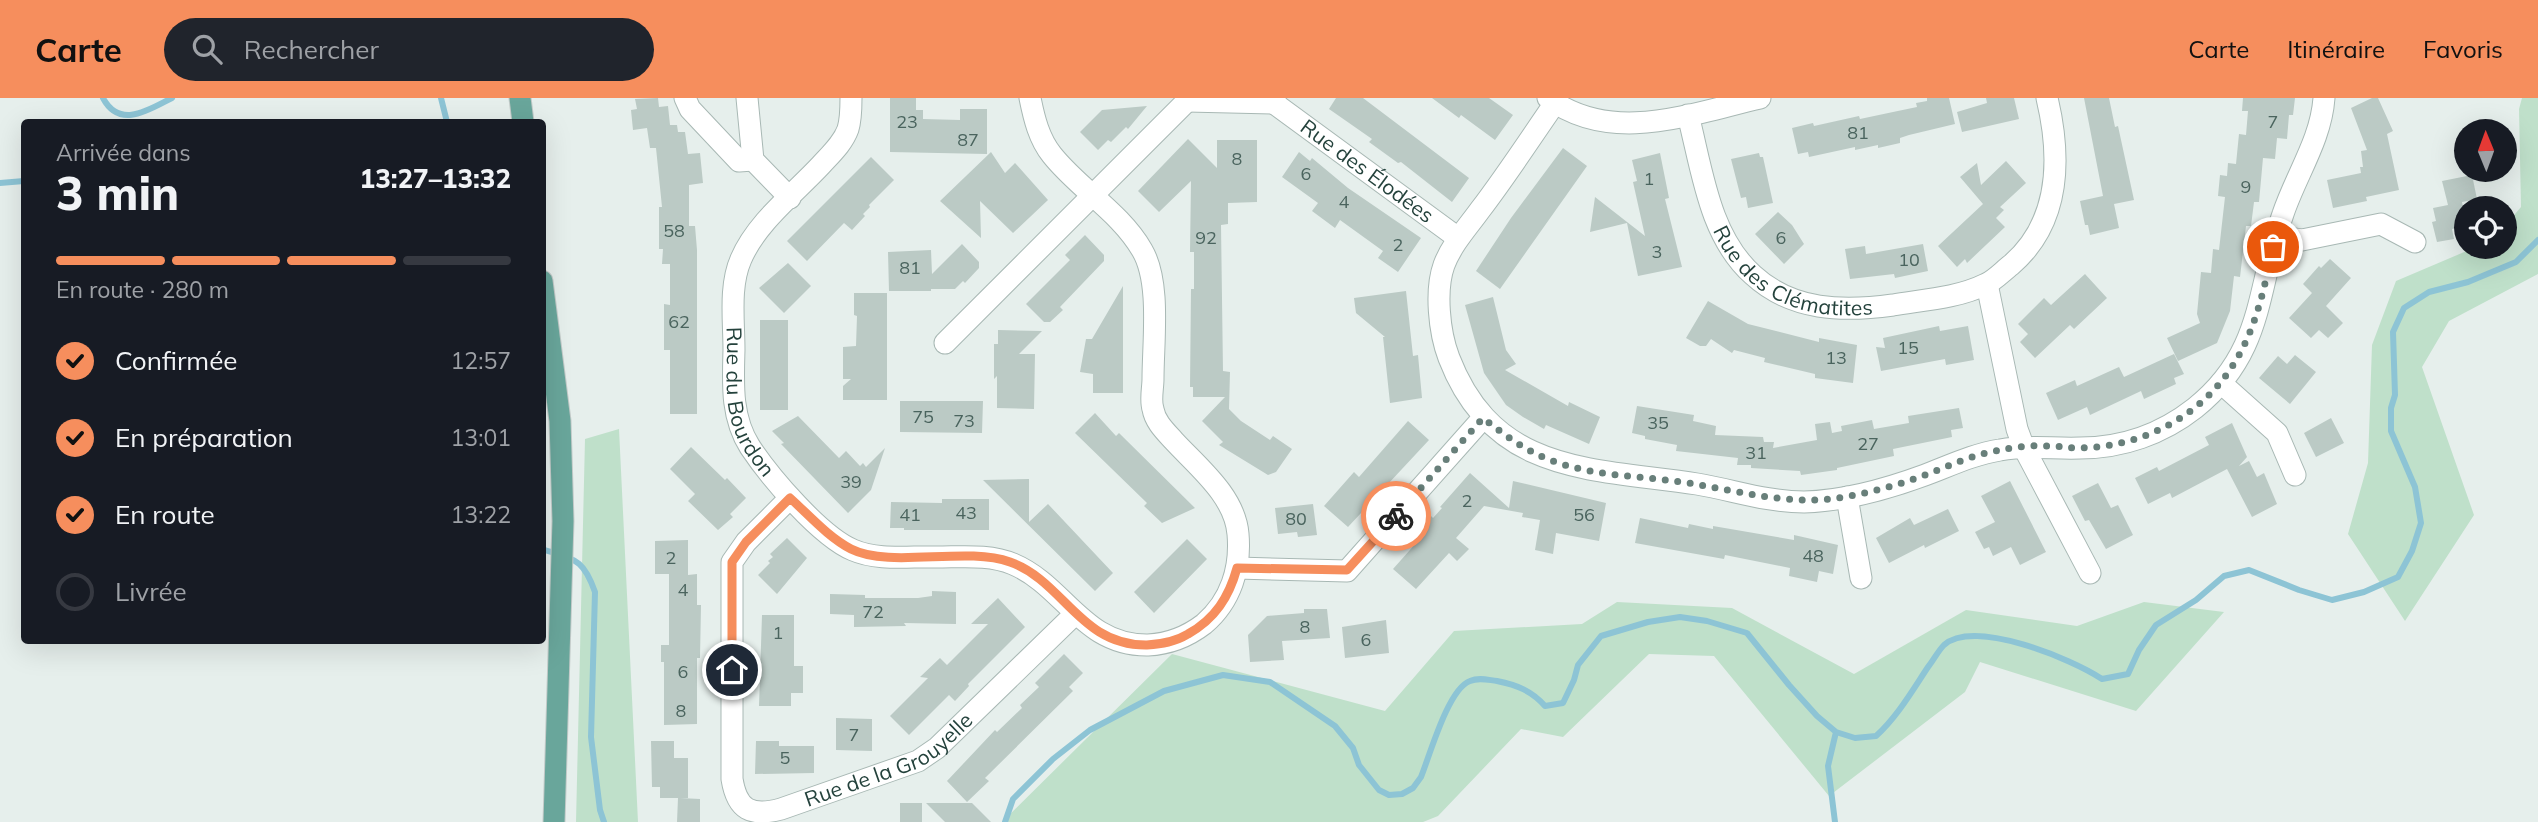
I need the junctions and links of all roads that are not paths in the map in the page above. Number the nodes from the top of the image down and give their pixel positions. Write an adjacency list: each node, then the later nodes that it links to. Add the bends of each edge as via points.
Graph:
1 (520, 98): 13 (main road)
2 (685, 98): 14 (street, via 739,161)
3 (747, 98): 14 (street)
4 (851, 98): 16 (street, Rue du Bourdon, via 842,141)
5 (1030, 98): 15 (street, Rue du Bourdon, via 1051,155)
6 (1759, 98): 12 (street)
7 (2047, 98): 20 (street, Rue des Clématites, via 2056,157 2046,215 2017,260)
8 (2324, 98): 17 (street, via 2316,140)
9 (1188, 99): 10 (street, Rue des Élodées); 15 (street, Rue des Élodées)
10 (1272, 101): 18 (street, Rue des Élodées)
11 (1552, 101): 12 (street, via 1575,114 1618,124); 18 (street)
12 (1688, 115): 20 (street, Rue des Clématites, via 1717,221 1753,275 1778,292 1801,303 1845,310 1948,296)
13 (523, 119)
14 (753, 160): 16 (street)
15 (1092, 195): 22 (street); 29 (street, Rue du Bourdon, via 1133,236 1150,267 1153,410 1162,428 1220,491 1233,512)
16 (790, 198): 28 (street, Rue du Bourdon, via 757,232 739,265 733,399 749,445)
17 (2276, 236): 19 (street, via 2302,240 2381,224); 23 (street, via 2256,319)
18 (1458, 238): 24 (street, via 1443,267 1441,327 1456,376)
19 (2415, 242)
20 (1987, 284): 25 (street)
21 (546, 312): 33 (main road, via 560,421 563,521)
22 (945, 343)
23 (2221, 383): 25 (street, via 2182,417 2140,438 2096,448); 26 (street, via 2277,433)
24 (1483, 418): 27 (street, via 1529,451 1566,465 1771,499 1804,502); 29 (street, via 1347,570)
25 (2024, 448): 27 (street, via 2000,450); 30 (street)
26 (2295, 475)
27 (1847, 497): 31 (street)
28 (790, 498): 32 (street, Rue du Bourdon, via 853,550 879,556 984,557 1010,562 1034,575); 32 (street, Rue de la Grouyelle, via 732,562 732,779 736,799 748,809 781,809 918,761)
29 (1237, 568): 32 (street, Rue du Bourdon, via 1218,610 1196,630 1171,643 1128,644 1088,625)
30 (2090, 573)
31 (1861, 578)
32 (1076, 614)
33 (554, 822)

